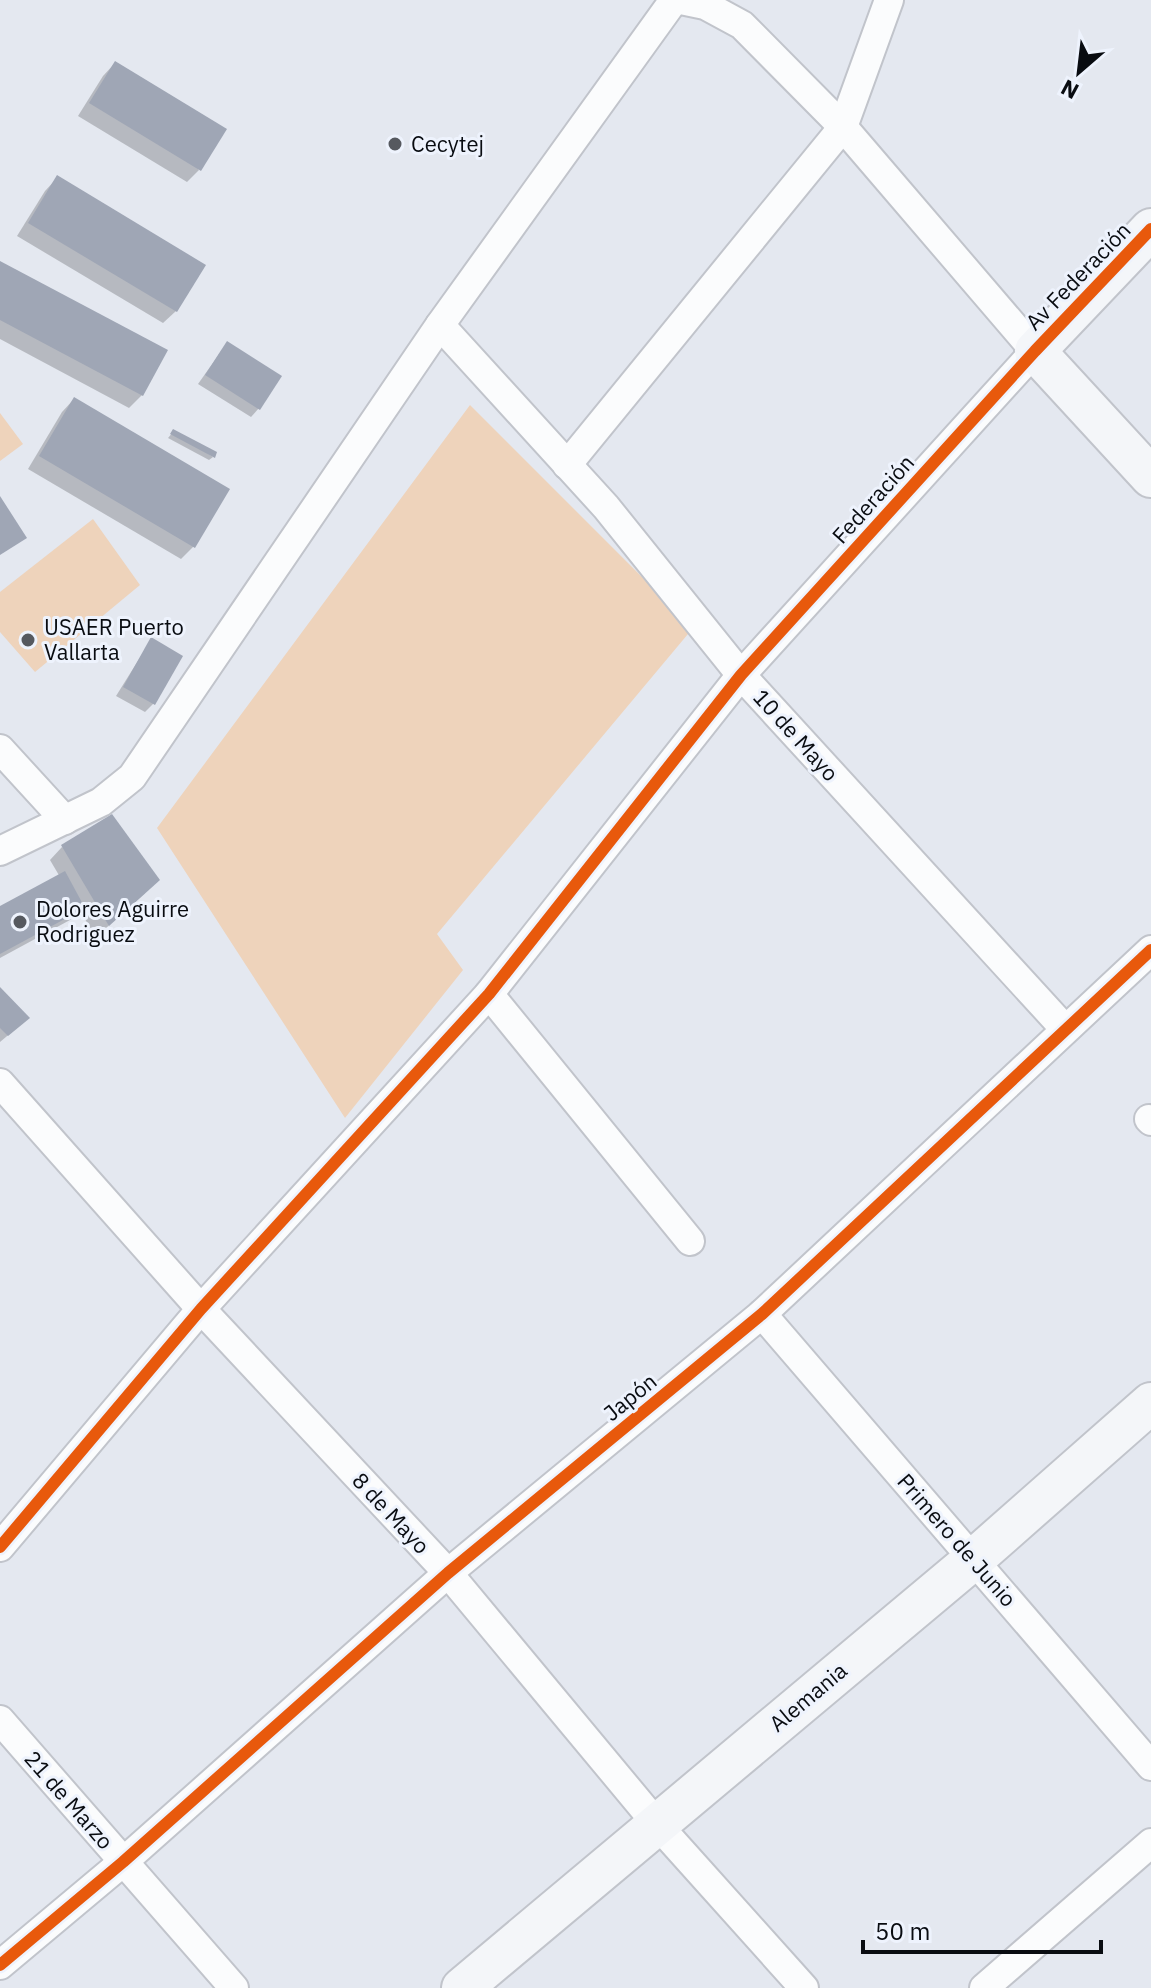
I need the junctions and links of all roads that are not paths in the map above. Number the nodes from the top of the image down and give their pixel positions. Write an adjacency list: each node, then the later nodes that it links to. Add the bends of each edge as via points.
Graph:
1 (674, 0): 6 (street)
2 (681, 0): 4 (street, via 705,5 742,25)
3 (889, 0): 4 (street)
4 (843, 127): 7 (street); 8 (street)
5 (1151, 229): 7 (street, Av Federación)
6 (440, 325): 8 (street, 10 de Mayo); 12 (street, via 132,777 101,802)
7 (1035, 351): 9 (street); 10 (street, Federación)
8 (567, 465): 10 (street, 10 de Mayo)
9 (1151, 477)
10 (741, 675): 15 (street, Federación); 16 (street, 10 de Mayo)
11 (0, 749): 12 (street)
12 (65, 820): 13 (street)
13 (0, 851)
14 (1151, 950): 16 (street, Japón)
15 (489, 994): 18 (street); 19 (street, Federación)
16 (1065, 1029): 20 (street, Japón)
17 (0, 1083): 19 (street, 8 de Mayo)
18 (690, 1241)
19 (201, 1309): 22 (street, Federación); 24 (street, 8 de Mayo)
20 (762, 1314): 23 (street, Primero de Junio); 24 (street, Japón)
21 (1151, 1403): 23 (street, Alemania)
22 (0, 1547)
23 (974, 1559): 26 (street, Primero de Junio); 27 (street, Alemania)
24 (448, 1573): 27 (street, 8 de Mayo); 29 (street, Japón)
25 (0, 1720): 29 (street, 21 de Marzo)
26 (1151, 1766)
27 (656, 1823): 32 (street, Alemania); 33 (street, 8 de Mayo)
28 (1151, 1843): 34 (street)
29 (123, 1862): 30 (street, Japón); 31 (street, 21 de Marzo)
30 (0, 1965)
31 (234, 1988)
32 (462, 1988)
33 (804, 1988)
34 (984, 1988)

